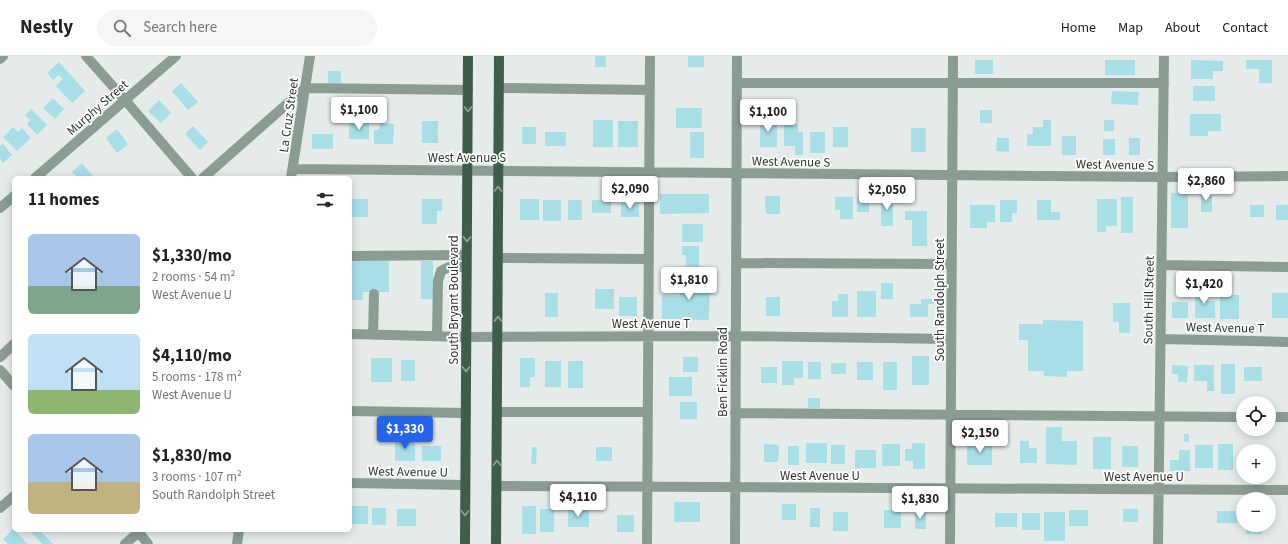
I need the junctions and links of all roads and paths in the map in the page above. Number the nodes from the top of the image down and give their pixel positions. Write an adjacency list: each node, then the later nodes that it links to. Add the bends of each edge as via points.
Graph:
1 (3, 56): 11 (street)
2 (86, 56): 19 (street)
3 (176, 56): 19 (street, Murphy Street)
4 (310, 56): 15 (street, La Cruz Street)
5 (468, 56): 17 (main road, South Bryant Boulevard)
6 (499, 56): 16 (main road)
7 (650, 56): 18 (street)
8 (737, 56): 12 (street, Ben Ficklin Road)
9 (953, 56): 13 (street, South Randolph Street)
10 (1164, 56): 14 (street, South Hill Street)
11 (0, 59)
12 (737, 83): 13 (street); 24 (street, Ben Ficklin Road)
13 (953, 83): 14 (street); 25 (street, South Randolph Street)
14 (1164, 83): 30 (street, South Hill Street)
15 (305, 88): 17 (street); 23 (street, La Cruz Street); 28 (street)
16 (499, 88): 18 (street); 21 (main road)
17 (468, 90): 20 (main road, South Bryant Boulevard, one-way to 20)
18 (649, 90): 22 (street)
19 (125, 100): 26 (street, Murphy Street); 27 (street)
20 (467, 170): 21 (street, West Avenue S); 23 (street, West Avenue S); 33 (main road, South Bryant Boulevard, one-way to 33)
21 (498, 170): 22 (street, West Avenue S); 35 (main road, one-way to 21)
22 (649, 172): 24 (street, West Avenue S); 36 (street)
23 (292, 173)
24 (736, 173): 25 (street, West Avenue S); 37 (street, Ben Ficklin Road)
25 (952, 175): 30 (street, West Avenue S); 38 (street, South Randolph Street)
26 (37, 176)
27 (190, 176)
28 (205, 176)
29 (1288, 176): 30 (street, West Avenue S)
30 (1163, 177): 39 (street, South Hill Street)
31 (12, 198): 32 (street)
32 (0, 208)
33 (466, 255): 34 (street); 40 (main road, South Bryant Boulevard)
34 (352, 256)
35 (498, 258): 36 (street); 49 (main road, one-way to 35)
36 (648, 259): 46 (street)
37 (736, 263): 38 (street); 47 (street, Ben Ficklin Road)
38 (952, 264): 50 (street, South Randolph Street)
39 (1162, 266): 41 (street); 51 (street, South Hill Street)
40 (466, 267): 45 (street, via 449,267 441,271 438,281); 48 (main road, South Bryant Boulevard)
41 (1288, 268)
42 (374, 294): 44 (street)
43 (352, 334): 44 (street, West Avenue T)
44 (373, 335): 45 (street, West Avenue T)
45 (437, 336): 48 (street, West Avenue T)
46 (648, 336): 47 (street, West Avenue T); 49 (street, West Avenue T); 59 (street)
47 (735, 336): 50 (street, West Avenue T); 61 (street, Ben Ficklin Road)
48 (466, 337): 49 (street, West Avenue T); 60 (main road, South Bryant Boulevard, one-way to 60)
49 (498, 337): 58 (main road)
50 (952, 339): 62 (street, South Randolph Street)
51 (1161, 339): 52 (street, West Avenue T); 63 (street, South Hill Street)
52 (1288, 342)
53 (12, 346): 54 (street)
54 (0, 357)
55 (0, 370): 56 (street)
56 (12, 384)
57 (352, 411): 60 (street)
58 (497, 412): 59 (street); 69 (main road, one-way to 58)
59 (648, 412): 70 (street)
60 (466, 413): 68 (main road, South Bryant Boulevard)
61 (735, 413): 62 (street); 71 (street, Ben Ficklin Road)
62 (951, 414): 63 (street); 72 (street, South Randolph Street)
63 (1160, 416): 64 (street); 73 (street, South Hill Street)
64 (1236, 417)
65 (1276, 417): 66 (street)
66 (1288, 417)
67 (352, 483): 68 (street, West Avenue U)
68 (465, 485): 83 (main road, South Bryant Boulevard, one-way to 83)
69 (497, 486): 70 (street, West Avenue U); 84 (main road)
70 (647, 487): 71 (street, West Avenue U); 85 (street)
71 (735, 487): 72 (street, West Avenue U); 86 (street, Ben Ficklin Road)
72 (951, 488): 73 (street, West Avenue U); 87 (street, South Randolph Street)
73 (1159, 489): 74 (street, West Avenue U); 88 (street, South Hill Street)
74 (1288, 490)
75 (12, 498): 76 (street)
76 (0, 508)
77 (138, 532): 80 (street)
78 (140, 532): 81 (street)
79 (239, 532): 82 (street)
80 (125, 544)
81 (148, 544)
82 (237, 544)
83 (465, 544)
84 (496, 544)
85 (647, 544)
86 (735, 544)
87 (950, 544)
88 (1158, 544)

